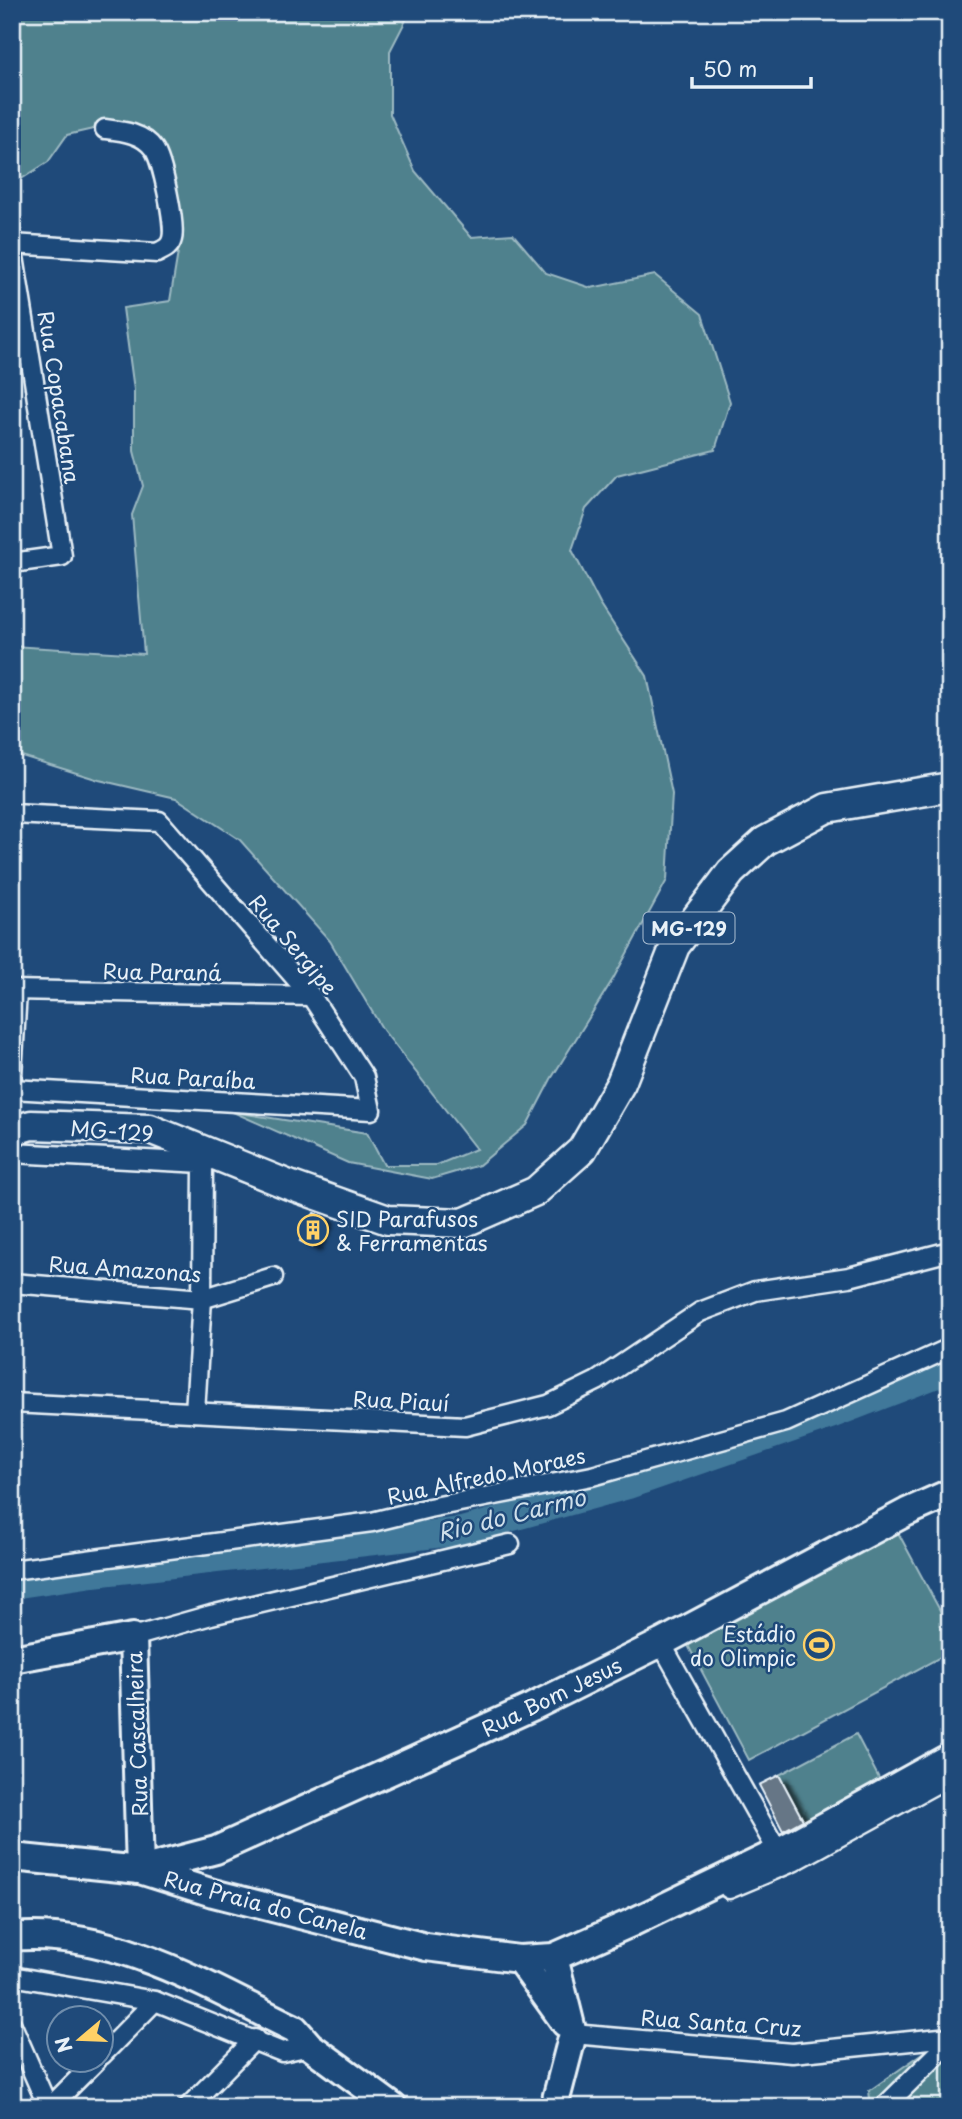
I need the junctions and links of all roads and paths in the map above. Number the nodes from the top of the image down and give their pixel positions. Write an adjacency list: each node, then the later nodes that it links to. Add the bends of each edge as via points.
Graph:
1 (105, 129): 2 (street, via 139,136 154,147 172,226 168,248 158,253)
2 (12, 244): 3 (street, Rua Copacabana, via 62,556)
3 (12, 563)
4 (950, 787): 11 (main road, MG-129 / MG-129, via 827,808 765,841 731,872 675,947 621,1083 582,1150 536,1191 463,1223 388,1220 150,1129 31,1125)
5 (12, 814): 7 (street, Rua Sergipe, via 159,821)
6 (15, 991): 7 (street, Rua Paraná); 8 (street)
7 (311, 996): 10 (street, Rua Sergipe, via 364,1077)
8 (12, 1076)
9 (12, 1089): 10 (street, Rua Paraíba)
10 (371, 1110)
11 (12, 1131)
12 (12, 1153): 16 (street, via 204,1163)
13 (950, 1251): 19 (street, Rua Piauí, via 849,1277 755,1291 700,1312 597,1381 548,1405 465,1426)
14 (273, 1276): 16 (street, Rua Amazonas)
15 (12, 1283): 16 (street, Rua Amazonas)
16 (202, 1299): 19 (street)
17 (950, 1348): 22 (street, Rua Alfredo Moraes, via 786,1422 592,1476 372,1522)
18 (12, 1403): 19 (street, Rua Piauí)
19 (195, 1412)
20 (950, 1493): 24 (street, Rua Bom Jesus)
21 (510, 1544): 23 (street)
22 (12, 1570)
23 (133, 1637): 25 (street, Rua Cascalheira); 31 (street, Rua Cascalheira)
24 (662, 1643): 28 (street, Rua Bom Jesus); 29 (street)
25 (12, 1659)
26 (950, 1757): 29 (street)
27 (950, 1776): 35 (street, via 793,1862)
28 (216, 1850): 31 (street, Rua Bom Jesus); 32 (street)
29 (778, 1852): 35 (street)
30 (12, 1857): 31 (street, Rua Praia do Canela)
31 (140, 1870): 32 (street, Rua Praia do Canela)
32 (213, 1892): 34 (street, Rua Praia do Canela, via 426,1947)
33 (12, 1937): 43 (street, via 81,1939 171,1968 295,2029)
34 (519, 1959): 35 (street, Rua Praia do Canela); 39 (street)
35 (555, 1960): 39 (street)
36 (12, 1976): 37 (street)
37 (155, 2001): 40 (street); 42 (street)
38 (12, 2025): 45 (street)
39 (573, 2034): 41 (street, Rua Santa Cruz, via 792,2053); 48 (street)
40 (255, 2039): 43 (street, via 282,2052); 46 (street)
41 (950, 2039): 49 (street)
42 (116, 2041)
43 (310, 2046): 47 (street)
44 (83, 2074): 45 (street)
45 (49, 2107)
46 (188, 2107)
47 (393, 2107)
48 (554, 2107)
49 (884, 2107)

